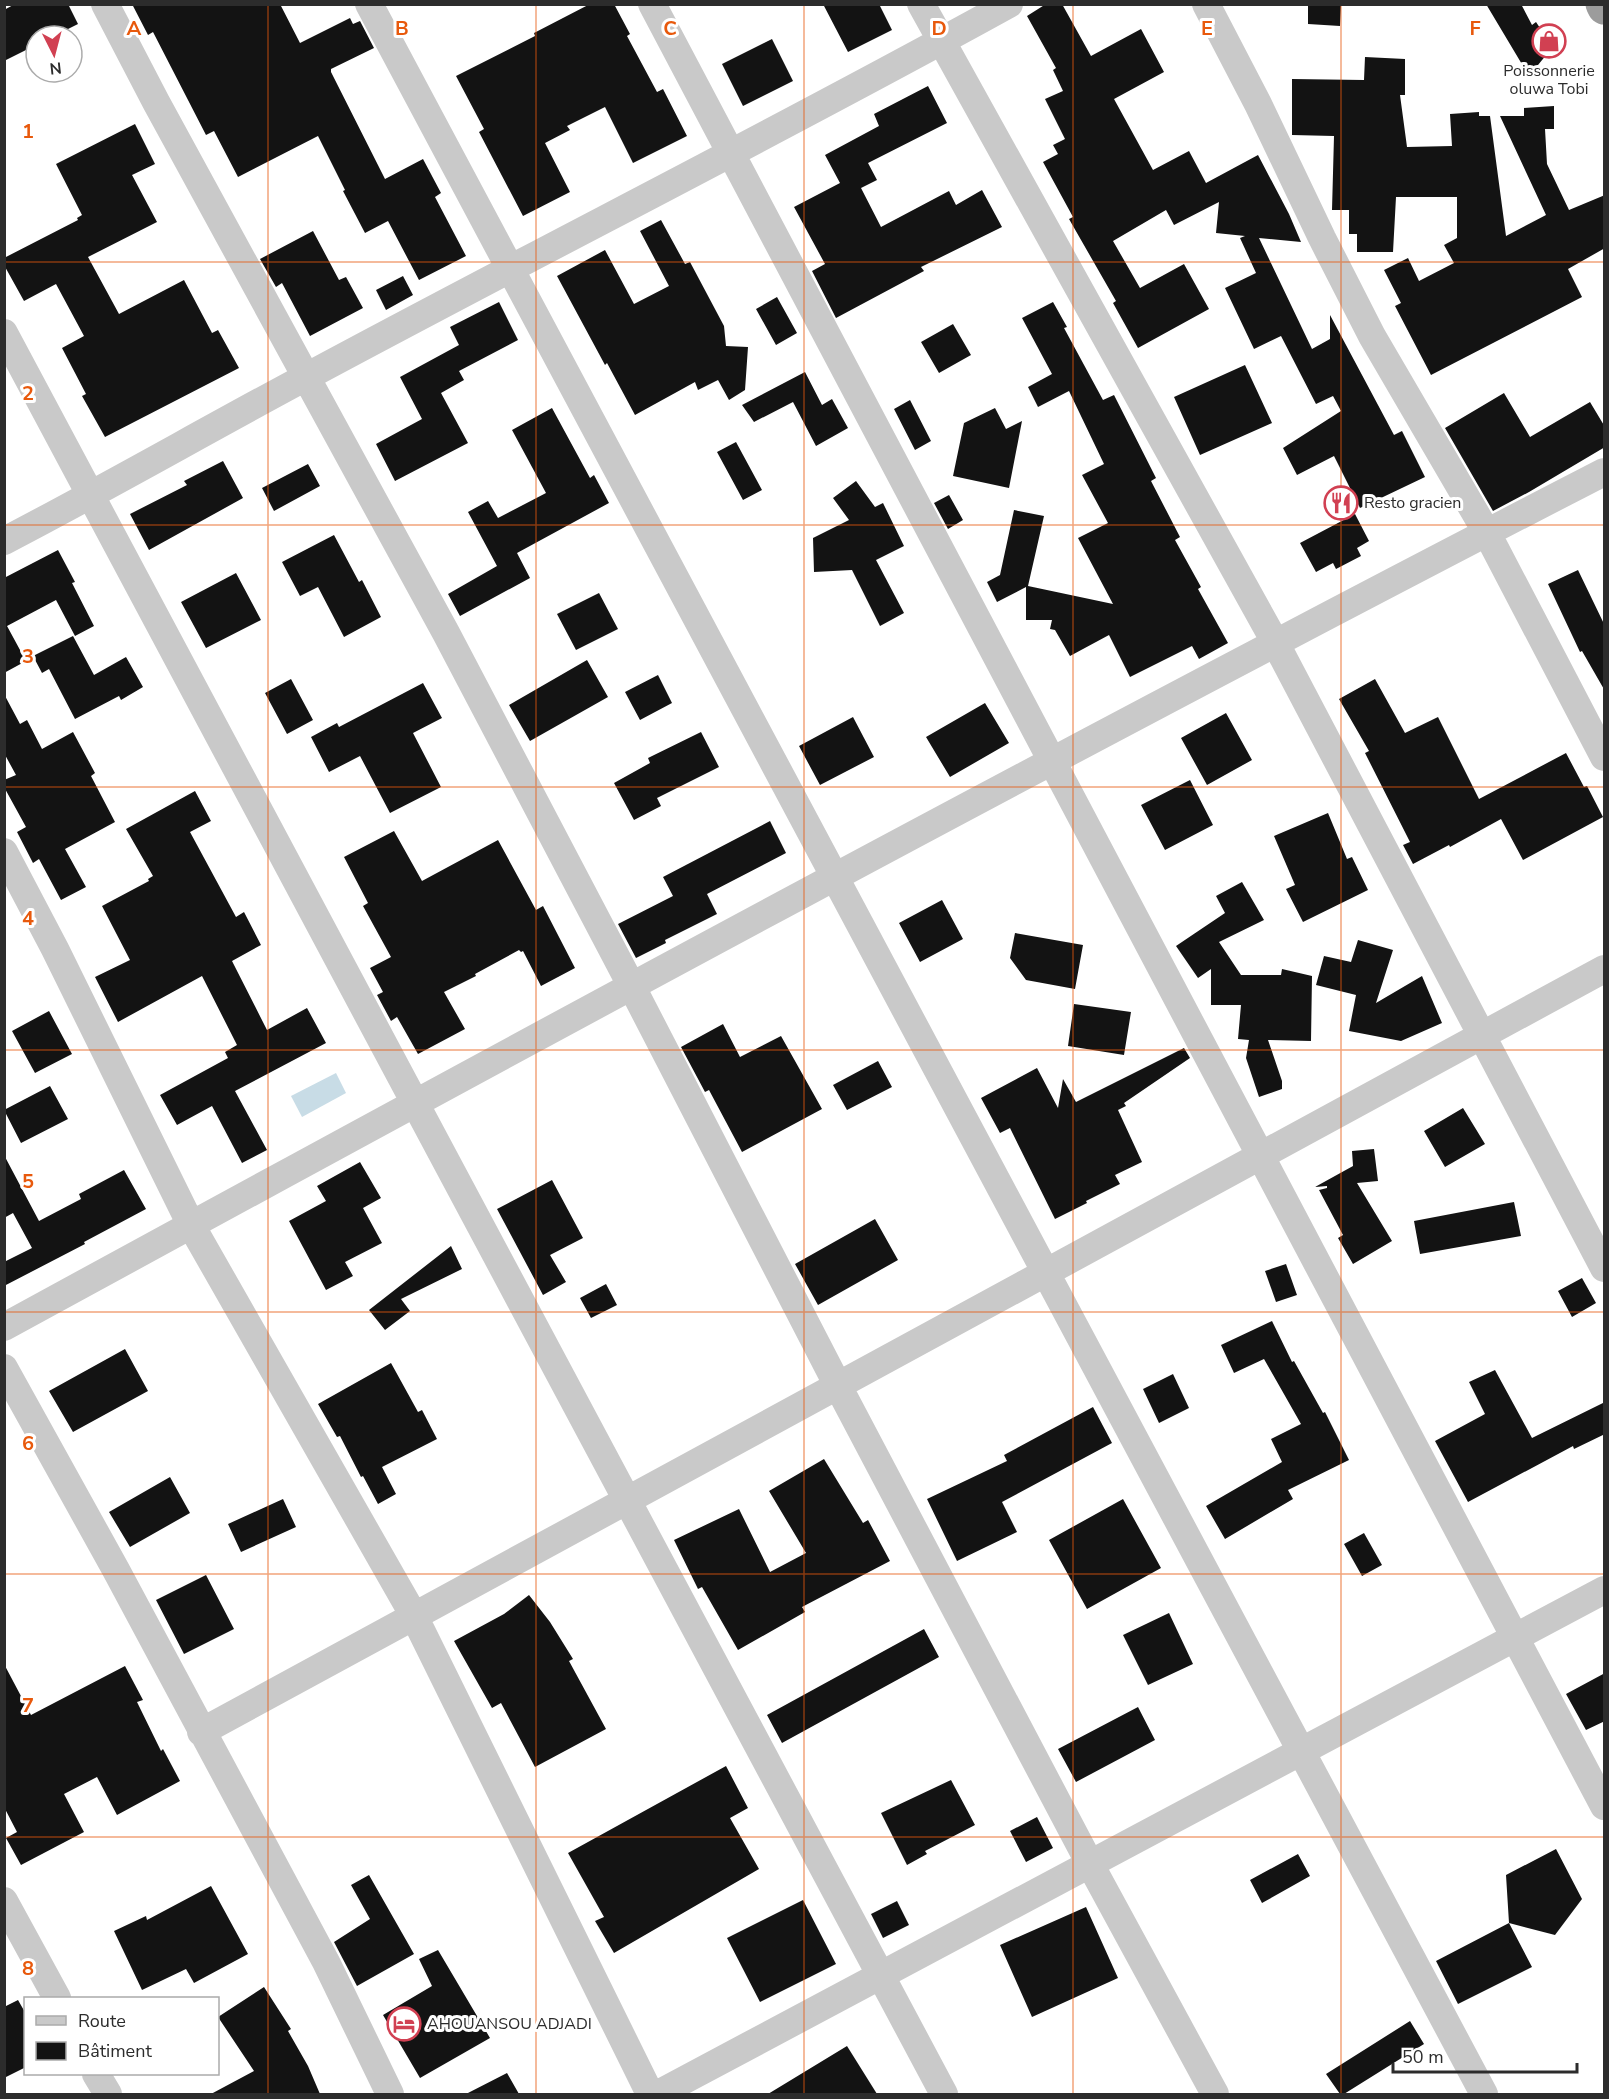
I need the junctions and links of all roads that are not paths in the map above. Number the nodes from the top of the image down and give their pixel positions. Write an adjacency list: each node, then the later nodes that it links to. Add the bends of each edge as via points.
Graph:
1 (105, 4): 11 (street)
2 (369, 4): 9 (street)
3 (652, 4): 8 (street)
4 (921, 4): 7 (street)
5 (1009, 4): 7 (street)
6 (1206, 4): 14 (street, via 1372,336)
7 (940, 42): 8 (street); 16 (street)
8 (730, 154): 9 (street); 18 (street)
9 (510, 269): 11 (street); 20 (street)
10 (4, 333): 13 (street)
11 (306, 377): 13 (street); 22 (street)
12 (1605, 472): 14 (street)
13 (91, 496): 15 (street); 24 (street)
14 (1487, 533): 16 (street); 17 (street)
15 (4, 541)
16 (1275, 642): 18 (street); 23 (street)
17 (1605, 757)
18 (1052, 762): 20 (street); 25 (street)
19 (4, 852): 26 (street, via 56,949)
20 (835, 878): 22 (street); 28 (street)
21 (1605, 969): 23 (street)
22 (632, 987): 24 (street); 31 (street)
23 (1482, 1036): 25 (street); 27 (street)
24 (415, 1103): 26 (street); 32 (street)
25 (1261, 1156): 28 (street); 35 (street)
26 (191, 1225): 29 (street); 34 (street)
27 (1605, 1269)
28 (1046, 1273): 31 (street); 37 (street)
29 (4, 1327)
30 (4, 1368): 36 (street)
31 (837, 1386): 32 (street); 39 (street)
32 (627, 1500): 34 (street); 41 (street)
33 (1605, 1590): 35 (street)
34 (414, 1616): 36 (street); 46 (street)
35 (1515, 1637): 37 (street); 38 (street)
36 (201, 1732): 45 (street, via 326,1962)
37 (1301, 1751): 39 (street); 50 (street)
38 (1605, 1806)
39 (1090, 1864): 41 (street); 49 (street)
40 (4, 1901): 42 (street)
41 (881, 1976): 47 (street); 48 (street)
42 (56, 1997)
43 (97, 2075): 44 (street)
44 (108, 2094)
45 (390, 2094)
46 (650, 2094)
47 (658, 2094)
48 (945, 2094)
49 (1215, 2094)
50 (1484, 2094)

